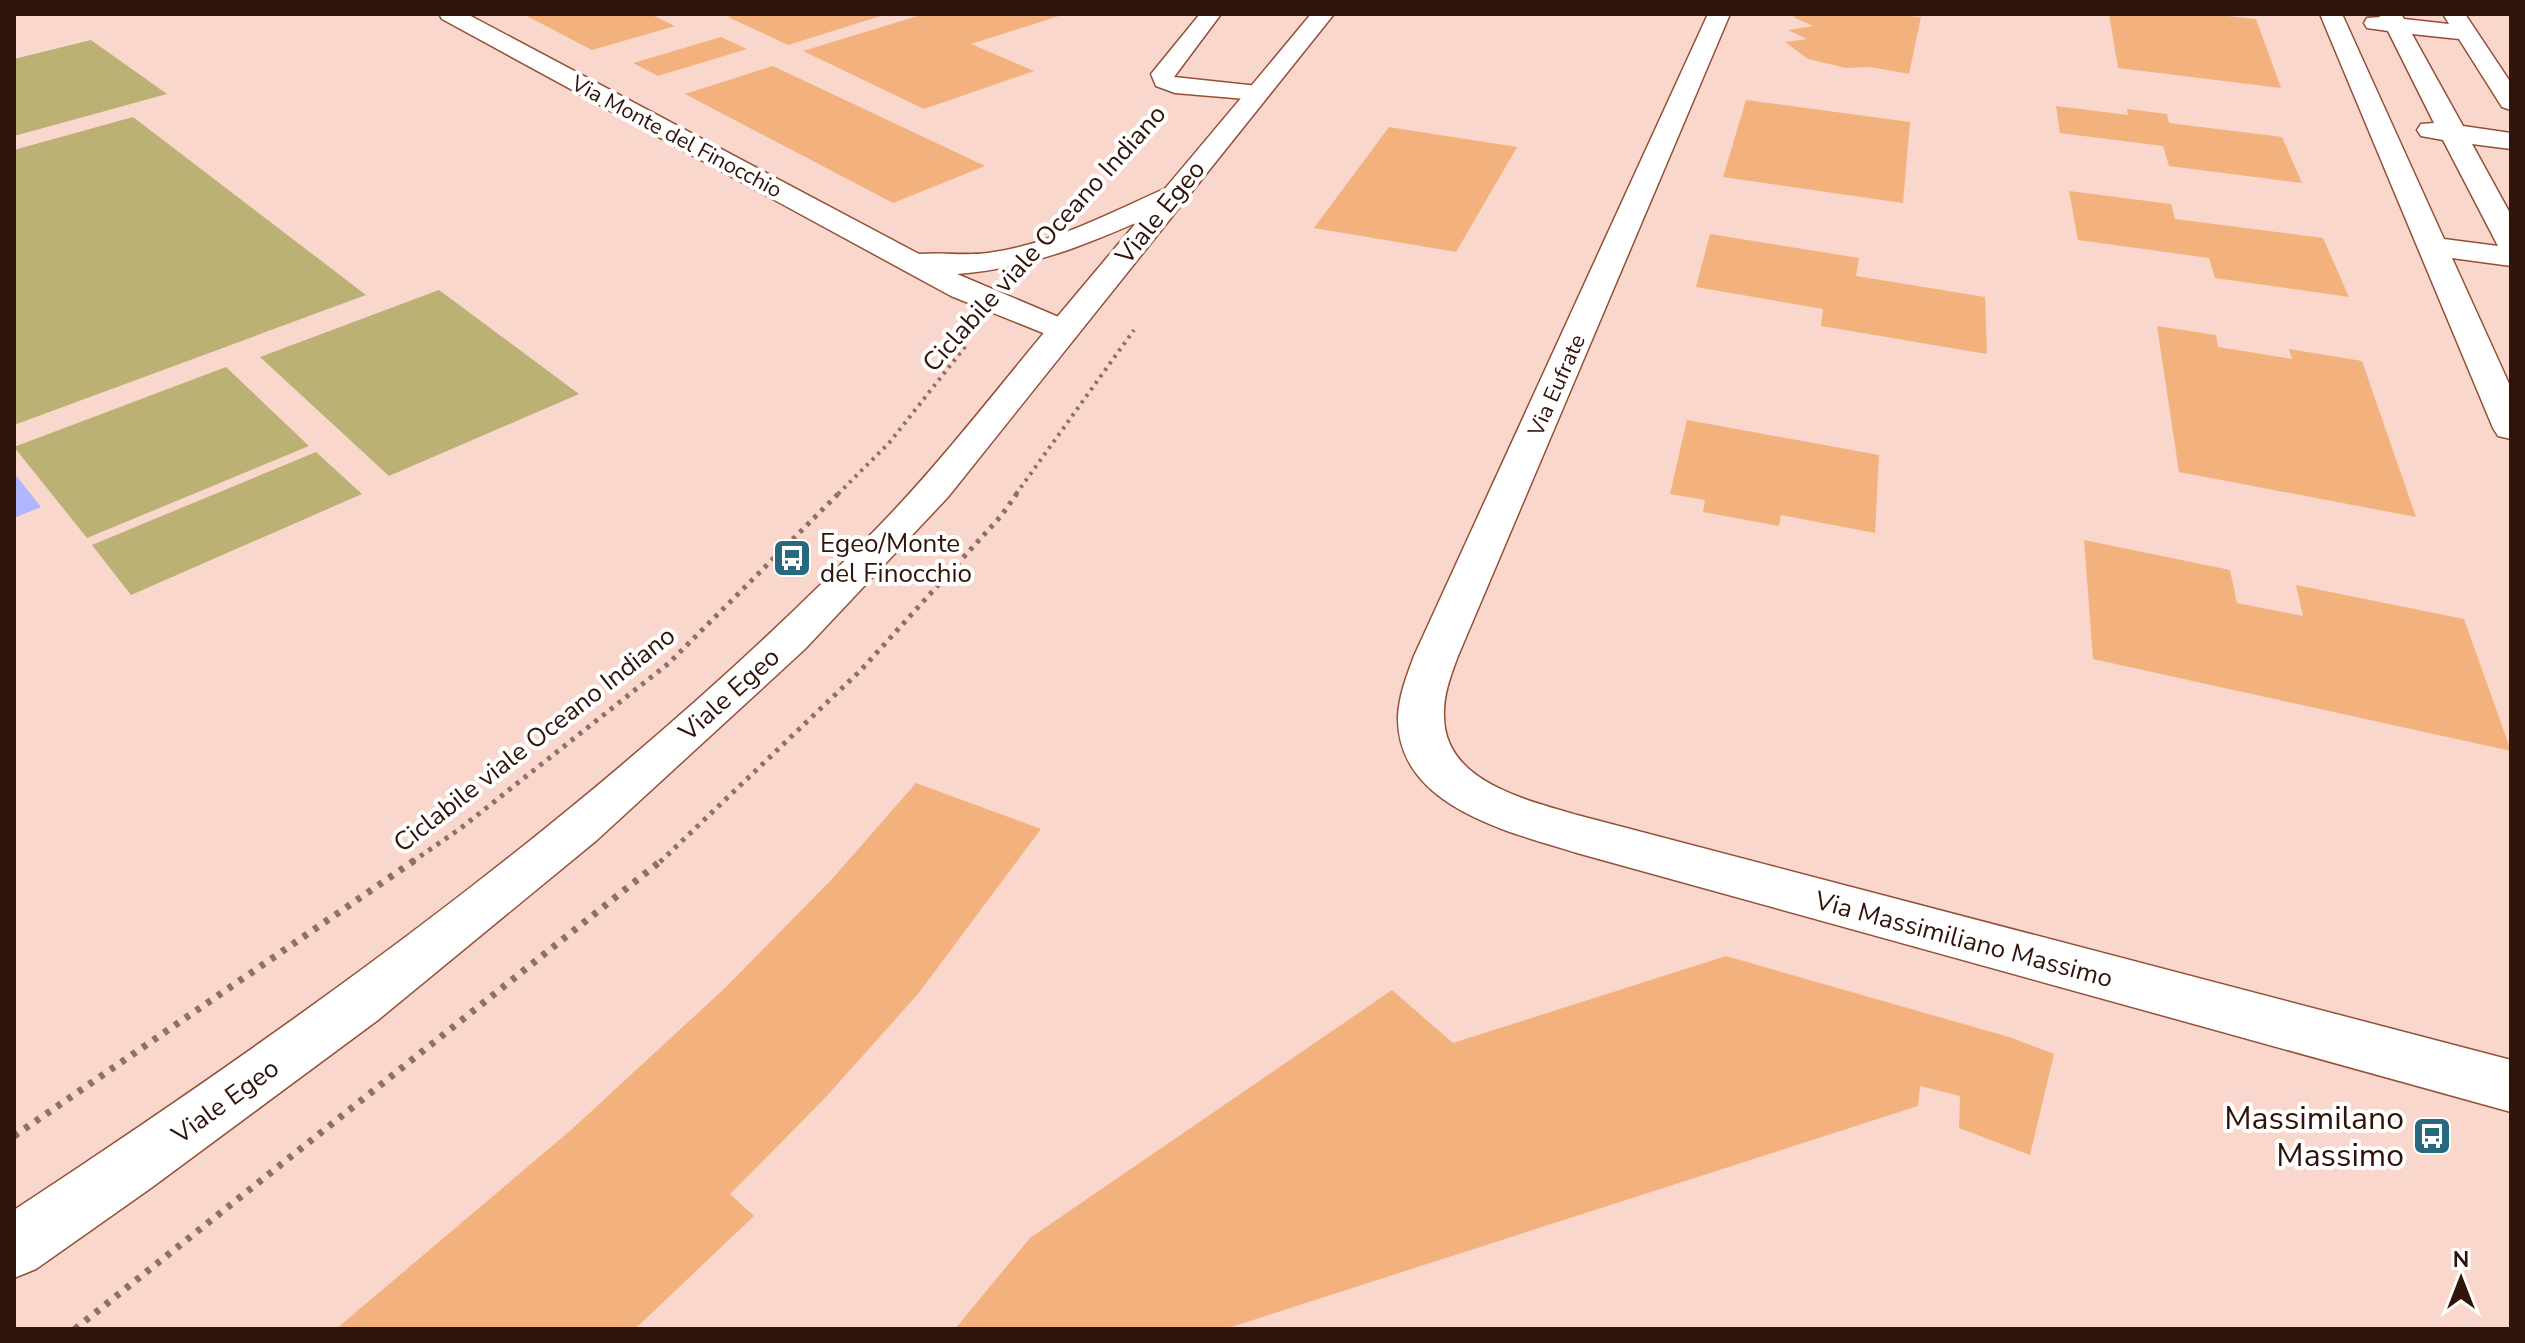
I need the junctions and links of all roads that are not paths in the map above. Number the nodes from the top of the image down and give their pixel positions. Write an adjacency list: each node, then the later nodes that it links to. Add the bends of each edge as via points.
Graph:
1 (450, 14): 17 (street, Via Monte del Finocchio)
2 (1211, 14): 8 (lane, via 1162,74 1164,81)
3 (1323, 14): 8 (street, Viale Egeo)
4 (1719, 14): 20 (street, Via Eufrate, via 1436,656 1420,720)
5 (2332, 16): 6 (street); 10 (street)
6 (2393, 20): 7 (street); 11 (street)
7 (2460, 24): 9 (street)
8 (1258, 93): 13 (street, Viale Egeo)
9 (2511, 102)
10 (2377, 122): 11 (street); 15 (street)
11 (2452, 133): 12 (street); 14 (street)
12 (2511, 141)
13 (1174, 195): 17 (street, Via Monte del Finocchio, via 1009,260 947,265); 18 (street, Viale Egeo)
14 (2511, 243)
15 (2432, 246): 16 (street); 19 (street)
16 (2511, 257)
17 (903, 259): 18 (street, Via Monte del Finocchio)
18 (1063, 331): 22 (street, Viale Egeo, via 893,535 647,768 365,996 163,1147)
19 (2511, 428)
20 (1432, 759): 21 (street, Via Massimiliano Massimo, via 1448,778 1491,805 1577,834)
21 (2511, 1086)
22 (14, 1247)

